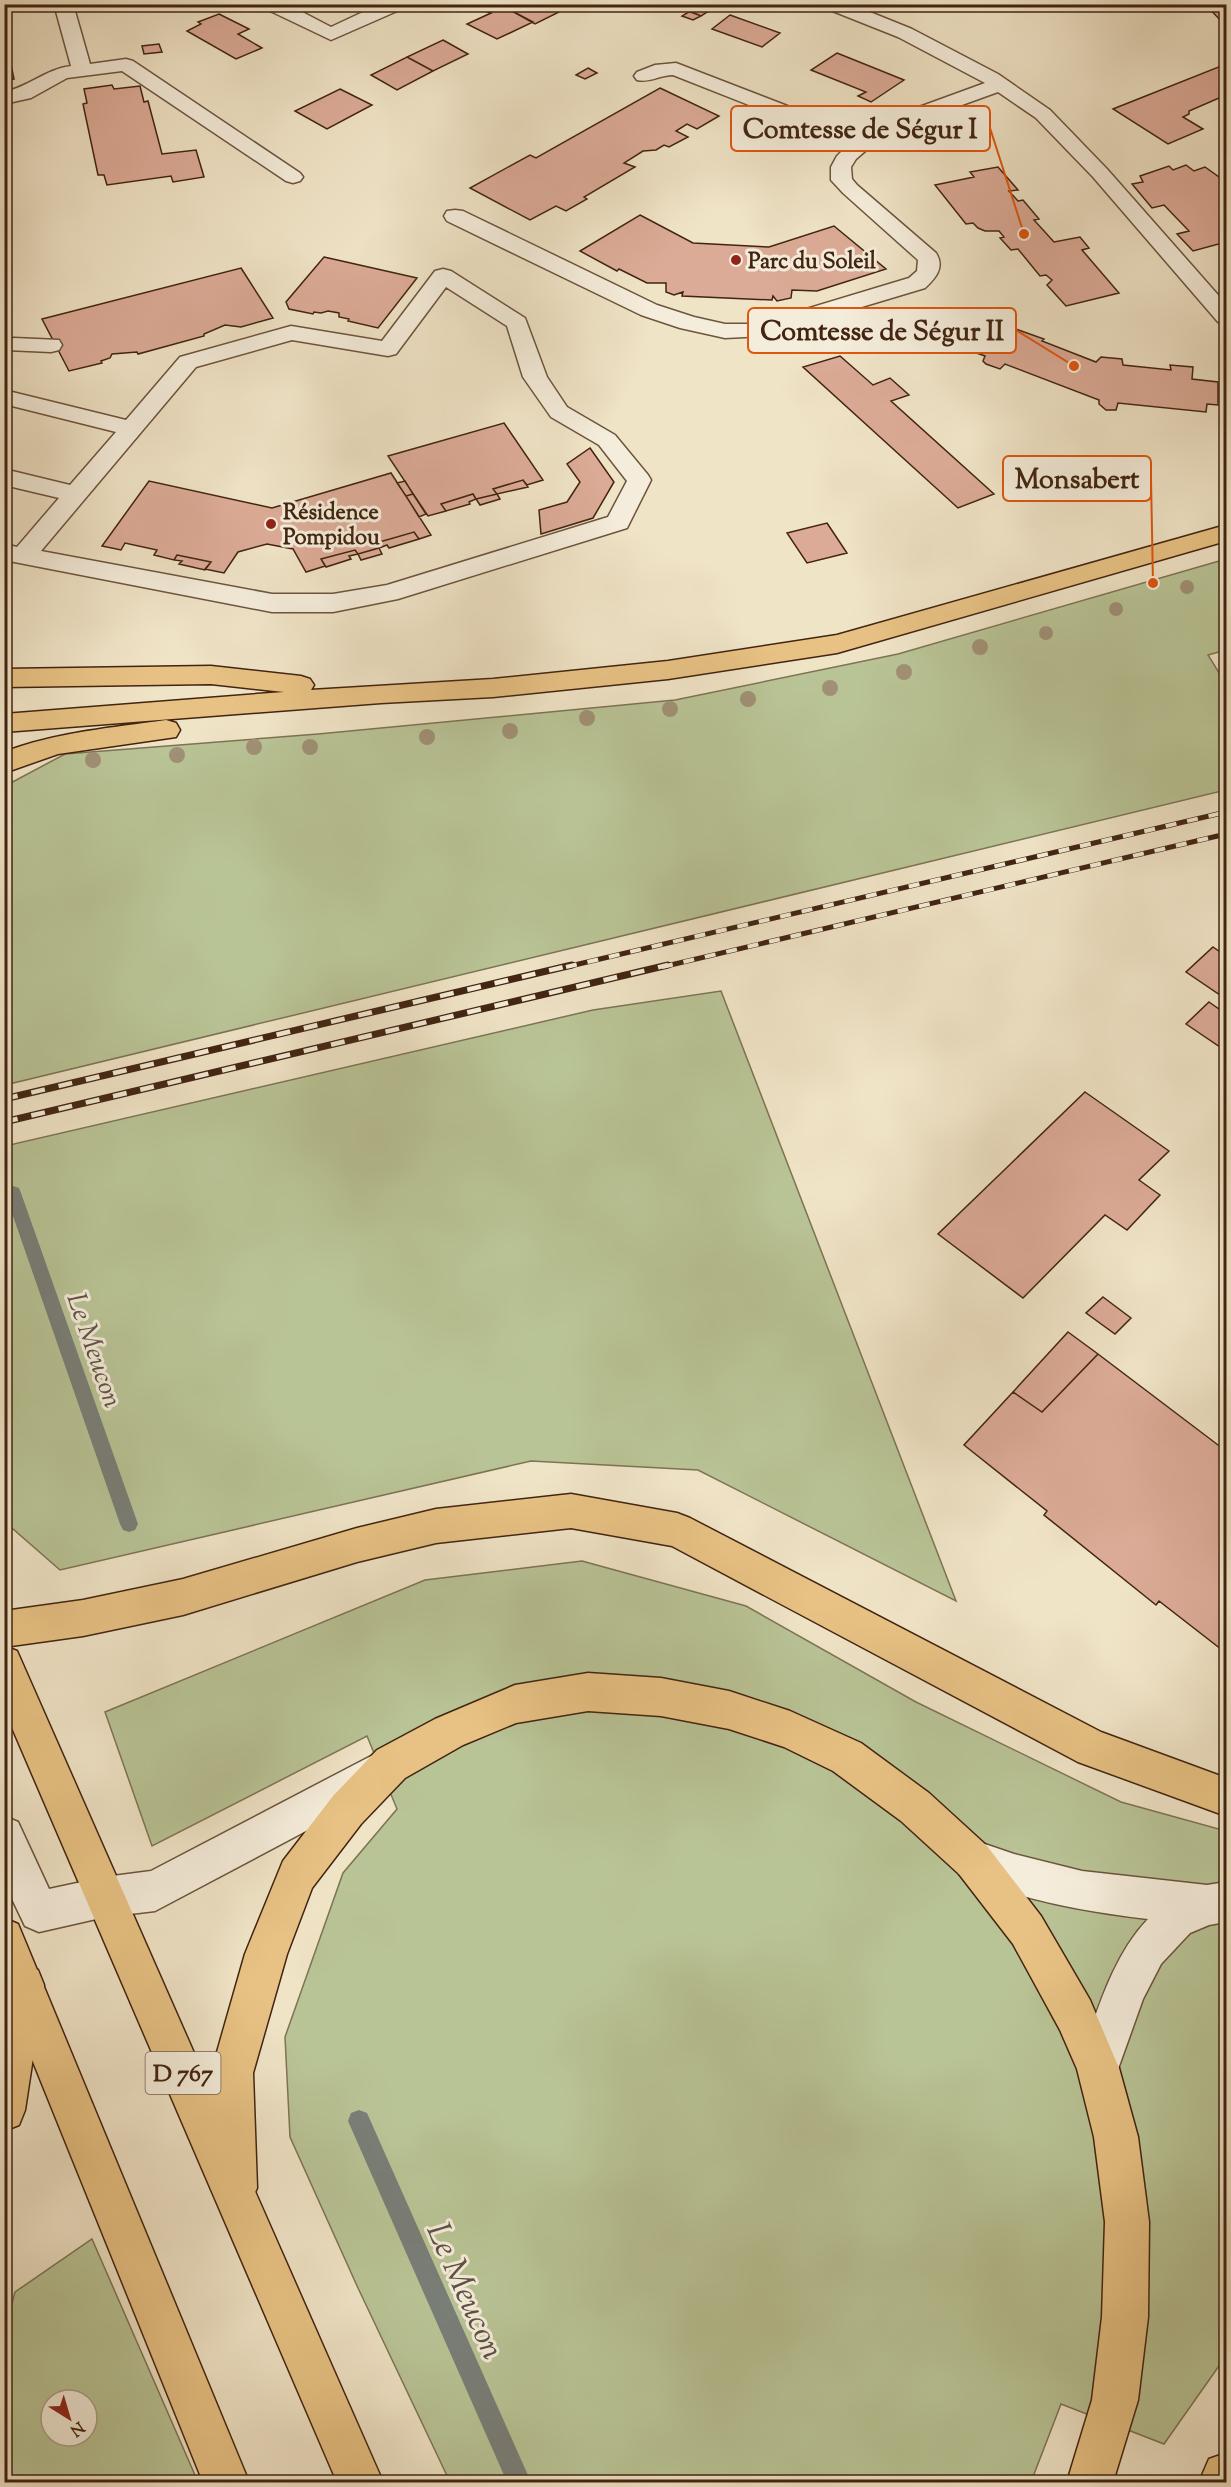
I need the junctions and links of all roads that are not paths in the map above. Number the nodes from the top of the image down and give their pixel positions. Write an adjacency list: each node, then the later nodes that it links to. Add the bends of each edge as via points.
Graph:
1 (63, 4): 5 (street)
2 (271, 4): 3 (street, via 331,34)
3 (397, 4)
4 (832, 4): 7 (street, via 905,33)
5 (82, 70): 8 (street, via 62,73 24,94); 10 (street, via 126,64)
6 (644, 76): 9 (street, via 676,69 784,112)
7 (999, 84): 9 (street); 12 (street, via 1043,114)
8 (4, 98)
9 (880, 128): 11 (street, via 847,156 841,166 842,180 928,258 931,267 927,275 917,283 757,331 725,331 649,310)
10 (293, 177)
11 (455, 216)
12 (1227, 317)
13 (8, 344): 14 (street)
14 (51, 345)
15 (4, 397): 16 (street)
16 (131, 428): 18 (street); 20 (street, via 188,362 291,333 388,349 443,276 517,323 535,377 559,412 607,440 639,480 618,522 389,593 333,603 272,603)
17 (4, 477): 18 (street)
18 (77, 495): 20 (street)
19 (1227, 532): 22 (main road, via 837,644 645,672 493,688)
20 (14, 554)
21 (4, 678): 22 (main road, via 211,675)
22 (381, 694): 23 (main road); 24 (main road, via 58,744)
23 (4, 723)
24 (4, 763)
25 (4, 1629): 28 (main road, via 83,1618 183,1597 357,1545 436,1526 571,1511 677,1530 1092,1748)
26 (4, 1664): 31 (main road, D 767)
27 (391, 1764): 30 (main road, via 449,1732 514,1704 588,1692 661,1697 740,1713 790,1730 847,1757 915,1807); 31 (street, via 155,1891); 37 (main road, via 347,1810 297,1875 266,1954 232,2073)
28 (1227, 1797)
29 (4, 1836): 31 (street, via 39,1912)
30 (973, 1860): 32 (street, via 1082,1891); 35 (main road, via 1027,1930 1075,2015)
31 (105, 1897): 37 (main road, D 767)
32 (1216, 1904): 35 (street, via 1176,1919 1147,1950 1126,1990)
33 (4, 1938): 34 (main road)
34 (23, 1984): 36 (main road); 39 (main road)
35 (1098, 2068): 41 (main road, via 1116,2137 1126,2222 1125,2317 1115,2400)
36 (4, 2110)
37 (234, 2188): 40 (main road, D 767)
38 (1227, 2476): 42 (main road)
39 (226, 2482)
40 (360, 2482)
41 (1090, 2482)
42 (1222, 2482)

